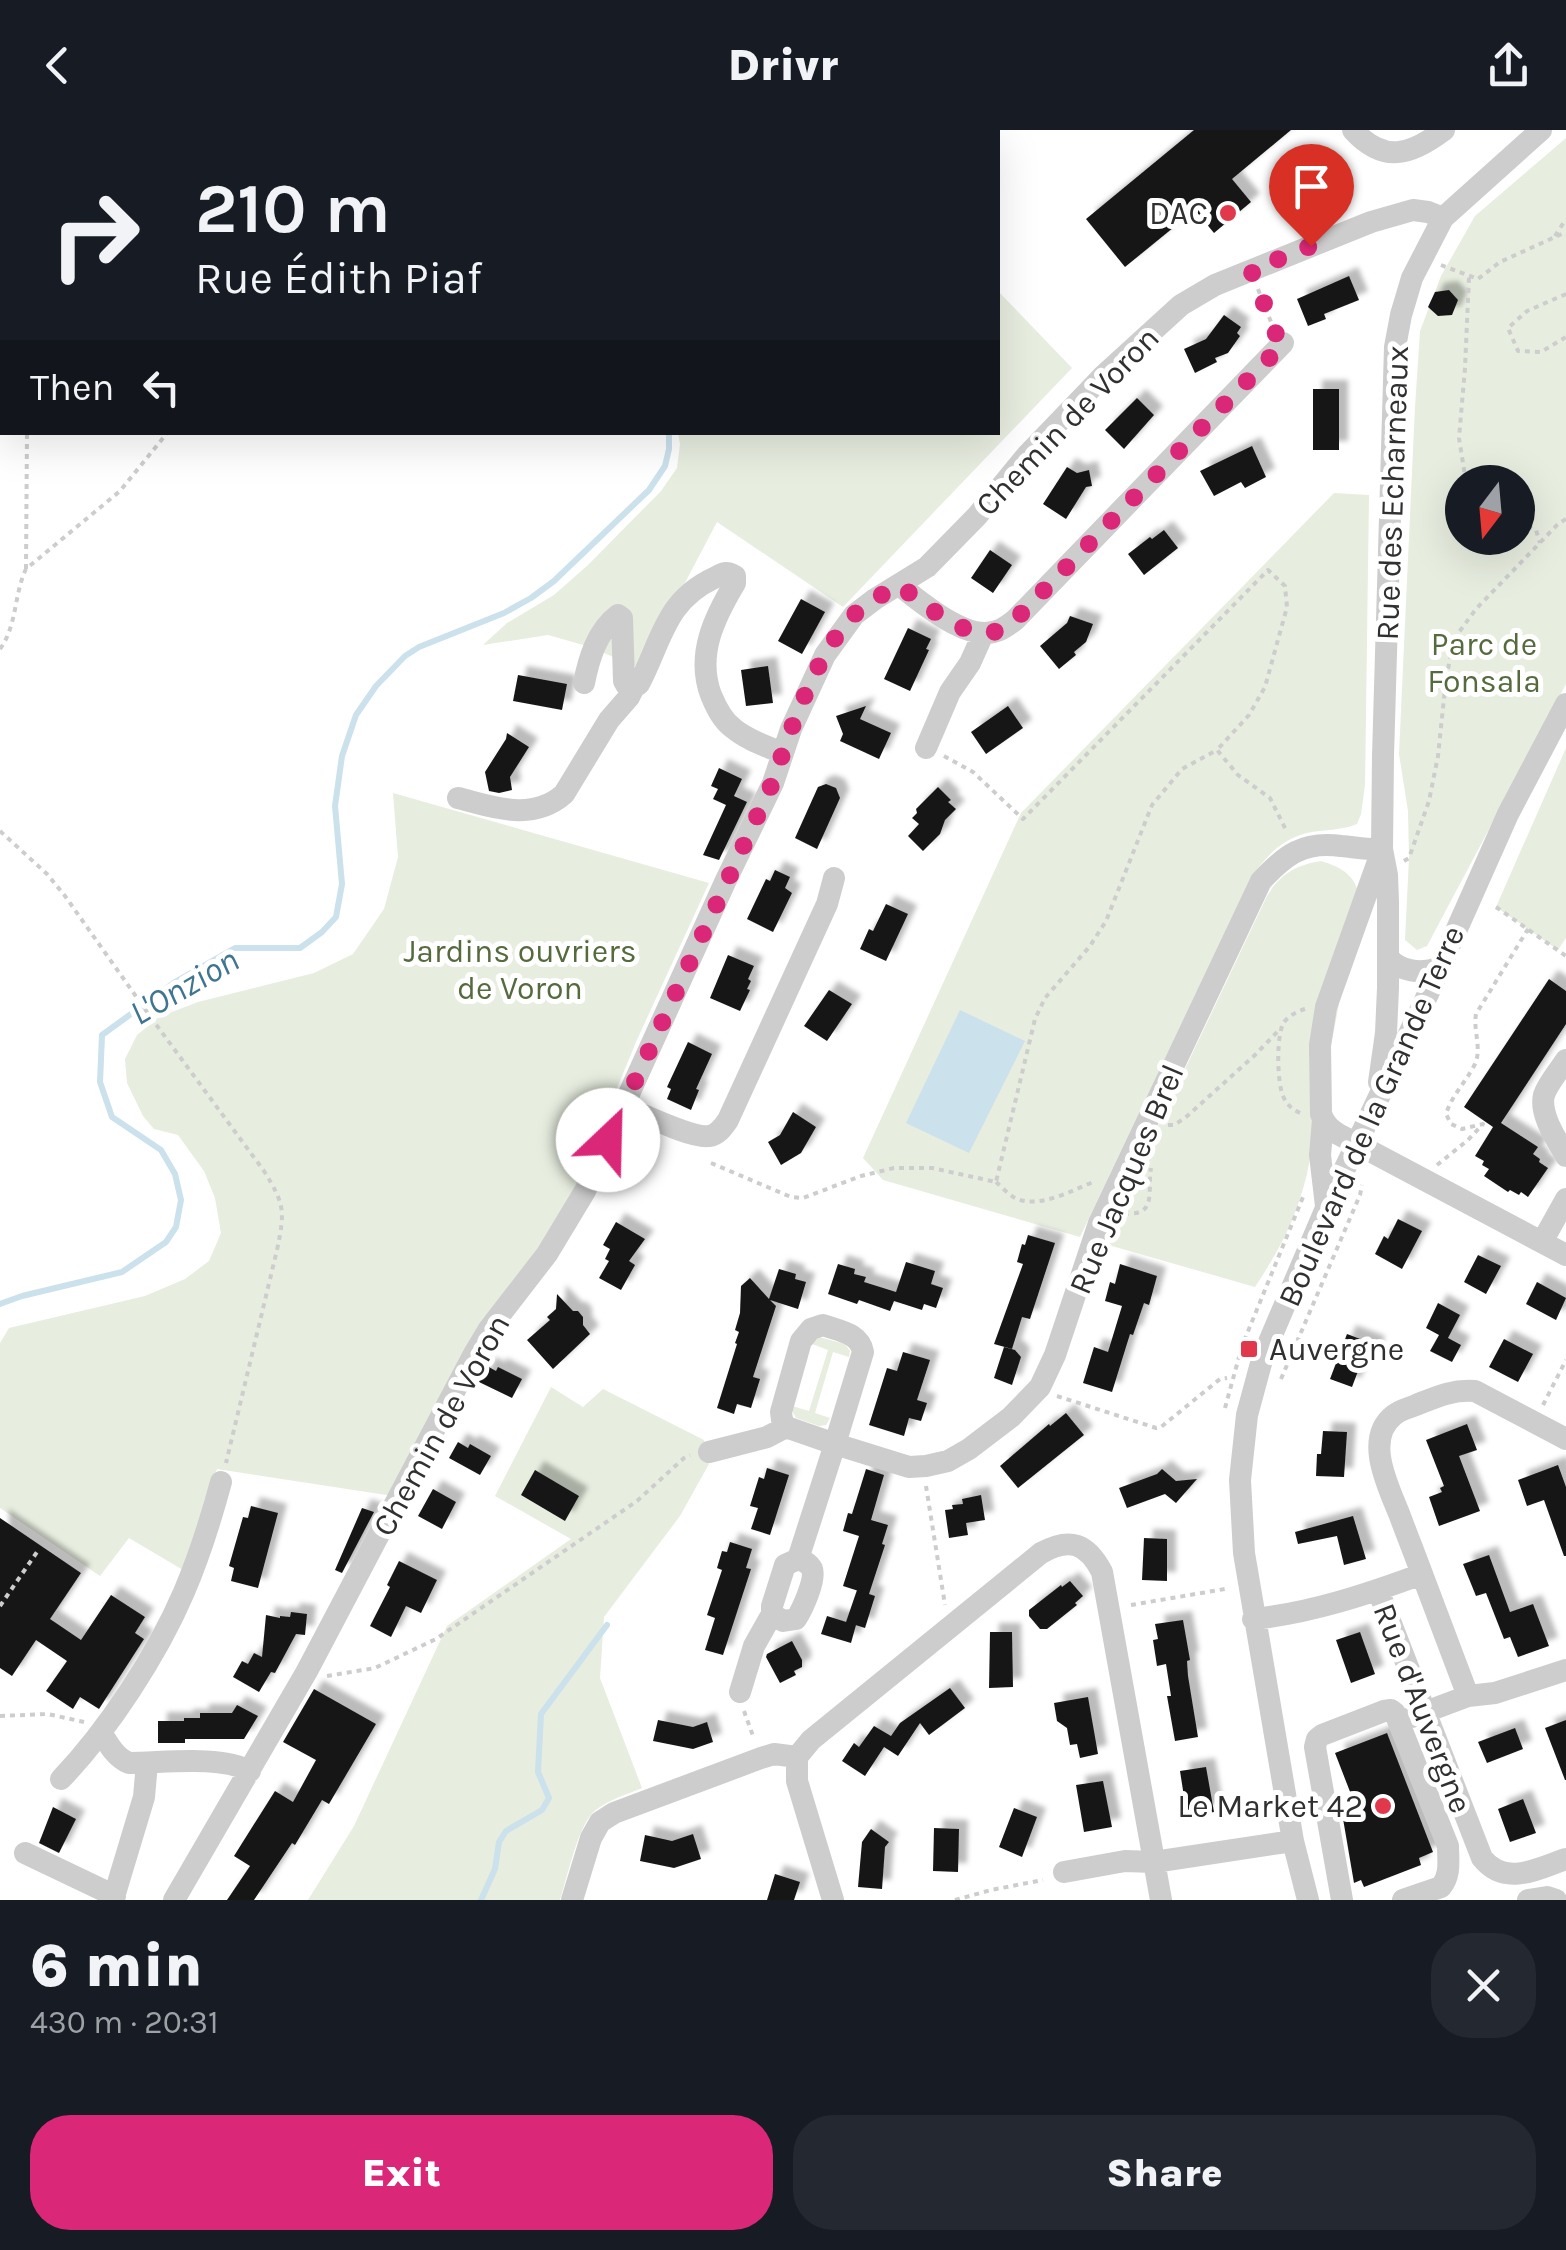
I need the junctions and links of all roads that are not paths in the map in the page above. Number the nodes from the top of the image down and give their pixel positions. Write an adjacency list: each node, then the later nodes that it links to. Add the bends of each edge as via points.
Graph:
1 (1353, 130): 2 (street, via 1374,148 1400,153)
2 (1444, 130)
3 (1541, 130): 4 (street, Rue des Echarneaux)
4 (1443, 218): 6 (street, Chemin de Voron, via 1413,210 1371,222 1181,305 1102,377 927,567); 14 (street, Rue des Echarneaux, via 1412,278 1395,346)
5 (1283, 344): 7 (street, via 1015,620)
6 (899, 585): 7 (street, via 940,615); 12 (street, Chemin de Voron, via 854,615 825,655)
7 (983, 634): 11 (street)
8 (584, 682): 9 (street, via 598,641 618,616 624,681)
9 (634, 687): 12 (street, via 680,601 730,572 735,583 706,645 709,688 731,727); 13 (street, via 556,801 507,811)
10 (1566, 704): 17 (street, Boulevard de la Grande Terre)
11 (926, 748)
12 (782, 753): 20 (street, Chemin de Voron)
13 (458, 798)
14 (1389, 858): 16 (street, Rue des Echarneaux); 21 (street, Rue des Echarneaux, via 1326,1007); 30 (street, Rue Jacques Brel, via 1320,845 1296,850 1262,881 1099,1223 1040,1387 1012,1416 948,1460 910,1466)
15 (834, 878): 20 (street, via 719,1132 694,1135)
16 (1388, 957): 17 (street, via 1418,972); 19 (street, Rue des Echarneaux)
17 (1439, 968): 19 (street, Boulevard de la Grande Terre)
18 (1566, 1060): 23 (street, via 1543,1104)
19 (1376, 1105): 22 (street, Boulevard de la Grande Terre)
20 (622, 1106): 45 (street, Chemin de Voron, via 556,1238 474,1354)
21 (1316, 1118): 22 (street); 25 (street, Rue des Echarneaux)
22 (1357, 1143): 25 (street, Boulevard de la Grande Terre); 26 (street)
23 (1566, 1156)
24 (1566, 1198): 26 (street)
25 (1326, 1208): 35 (street, Boulevard de la Grande Terre, via 1263,1356 1247,1415 1240,1511)
26 (1542, 1242): 27 (street)
27 (1566, 1255)
28 (786, 1427): 30 (street); 30 (street, via 782,1403 801,1341 810,1329 824,1326 847,1334 863,1352); 31 (street)
29 (1566, 1440): 33 (street, via 1475,1391 1460,1389 1395,1414 1381,1438 1383,1472)
30 (835, 1444): 37 (street, via 798,1558 786,1565)
31 (709, 1452)
32 (221, 1482): 41 (street, via 183,1594)
33 (1422, 1574): 34 (street); 38 (street)
34 (1378, 1590): 35 (street, Rue d'Auvergne); 39 (street, Rue d'Auvergne)
35 (1253, 1619): 47 (street, Boulevard de la Grande Terre)
36 (1566, 1670): 38 (street)
37 (740, 1692)
38 (1468, 1696): 39 (street)
39 (1426, 1714): 40 (street); 49 (street, Rue d'Auvergne, via 1490,1868 1519,1874)
40 (1398, 1722): 42 (street); 58 (street, via 1392,1710 1384,1711 1317,1739); 59 (street, via 1448,1846 1449,1865 1441,1887)
41 (100, 1732): 44 (street, via 122,1760); 46 (street)
42 (1346, 1742)
43 (797, 1757): 50 (street, via 1041,1553 1056,1544 1082,1547 1102,1572); 54 (street, via 757,1747 614,1813 592,1838); 55 (street, via 797,1781)
44 (147, 1763): 45 (street, via 216,1762); 52 (street, via 144,1798)
45 (250, 1771): 53 (street, Chemin de Voron)
46 (61, 1779)
47 (1294, 1841): 50 (street); 57 (street, Boulevard de la Grande Terre)
48 (25, 1853): 52 (street)
49 (1566, 1859)
50 (1154, 1862): 51 (street); 56 (street)
51 (1064, 1872)
52 (114, 1898)
53 (174, 1900)
54 (572, 1900)
55 (833, 1900)
56 (1161, 1900)
57 (1308, 1900)
58 (1342, 1900)
59 (1404, 1900)
60 (1528, 1900): 61 (street)
61 (1556, 1900)

